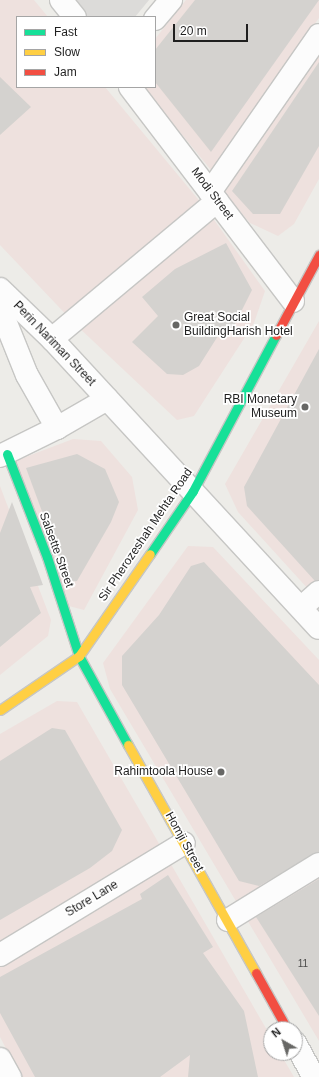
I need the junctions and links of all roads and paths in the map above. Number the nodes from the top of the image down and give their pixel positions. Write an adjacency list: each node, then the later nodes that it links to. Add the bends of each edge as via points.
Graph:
1 (61, 0): 3 (street)
2 (171, 0): 4 (street)
3 (74, 16)
4 (156, 17)
5 (319, 35): 7 (street)
6 (131, 88): 7 (street, Modi Street)
7 (214, 197): 10 (street, Modi Street); 12 (street)
8 (319, 255): 10 (street, Sir Pherozeshah Mehta Road)
9 (0, 289): 12 (street, Perin Nariman Street)
10 (293, 301): 16 (street, Sir Pherozeshah Mehta Road)
11 (0, 308): 14 (street, Perin Nariman Street, via 27,374)
12 (52, 339): 13 (street, Perin Nariman Street)
13 (107, 399): 14 (street); 16 (street, Perin Nariman Street)
14 (57, 428): 15 (street)
15 (3, 455): 20 (street, Salsette Street, via 47,557)
16 (193, 491): 18 (street, Perin Nariman Street); 20 (street, Sir Pherozeshah Mehta Road)
17 (319, 592): 18 (street)
18 (301, 608): 19 (street, Perin Nariman Street)
19 (319, 628)
20 (80, 656): 21 (street, Sir Pherozeshah Mehta Road); 22 (street, Homji Street)
21 (0, 710)
22 (184, 843): 24 (street, Homji Street); 25 (street, Store Lane)
23 (319, 864): 24 (street)
24 (228, 920): 26 (street, Homji Street)
25 (0, 955)
26 (283, 1021)
27 (303, 1057): 30 (street)
28 (0, 1059): 29 (street)
29 (10, 1077)
30 (314, 1077)

